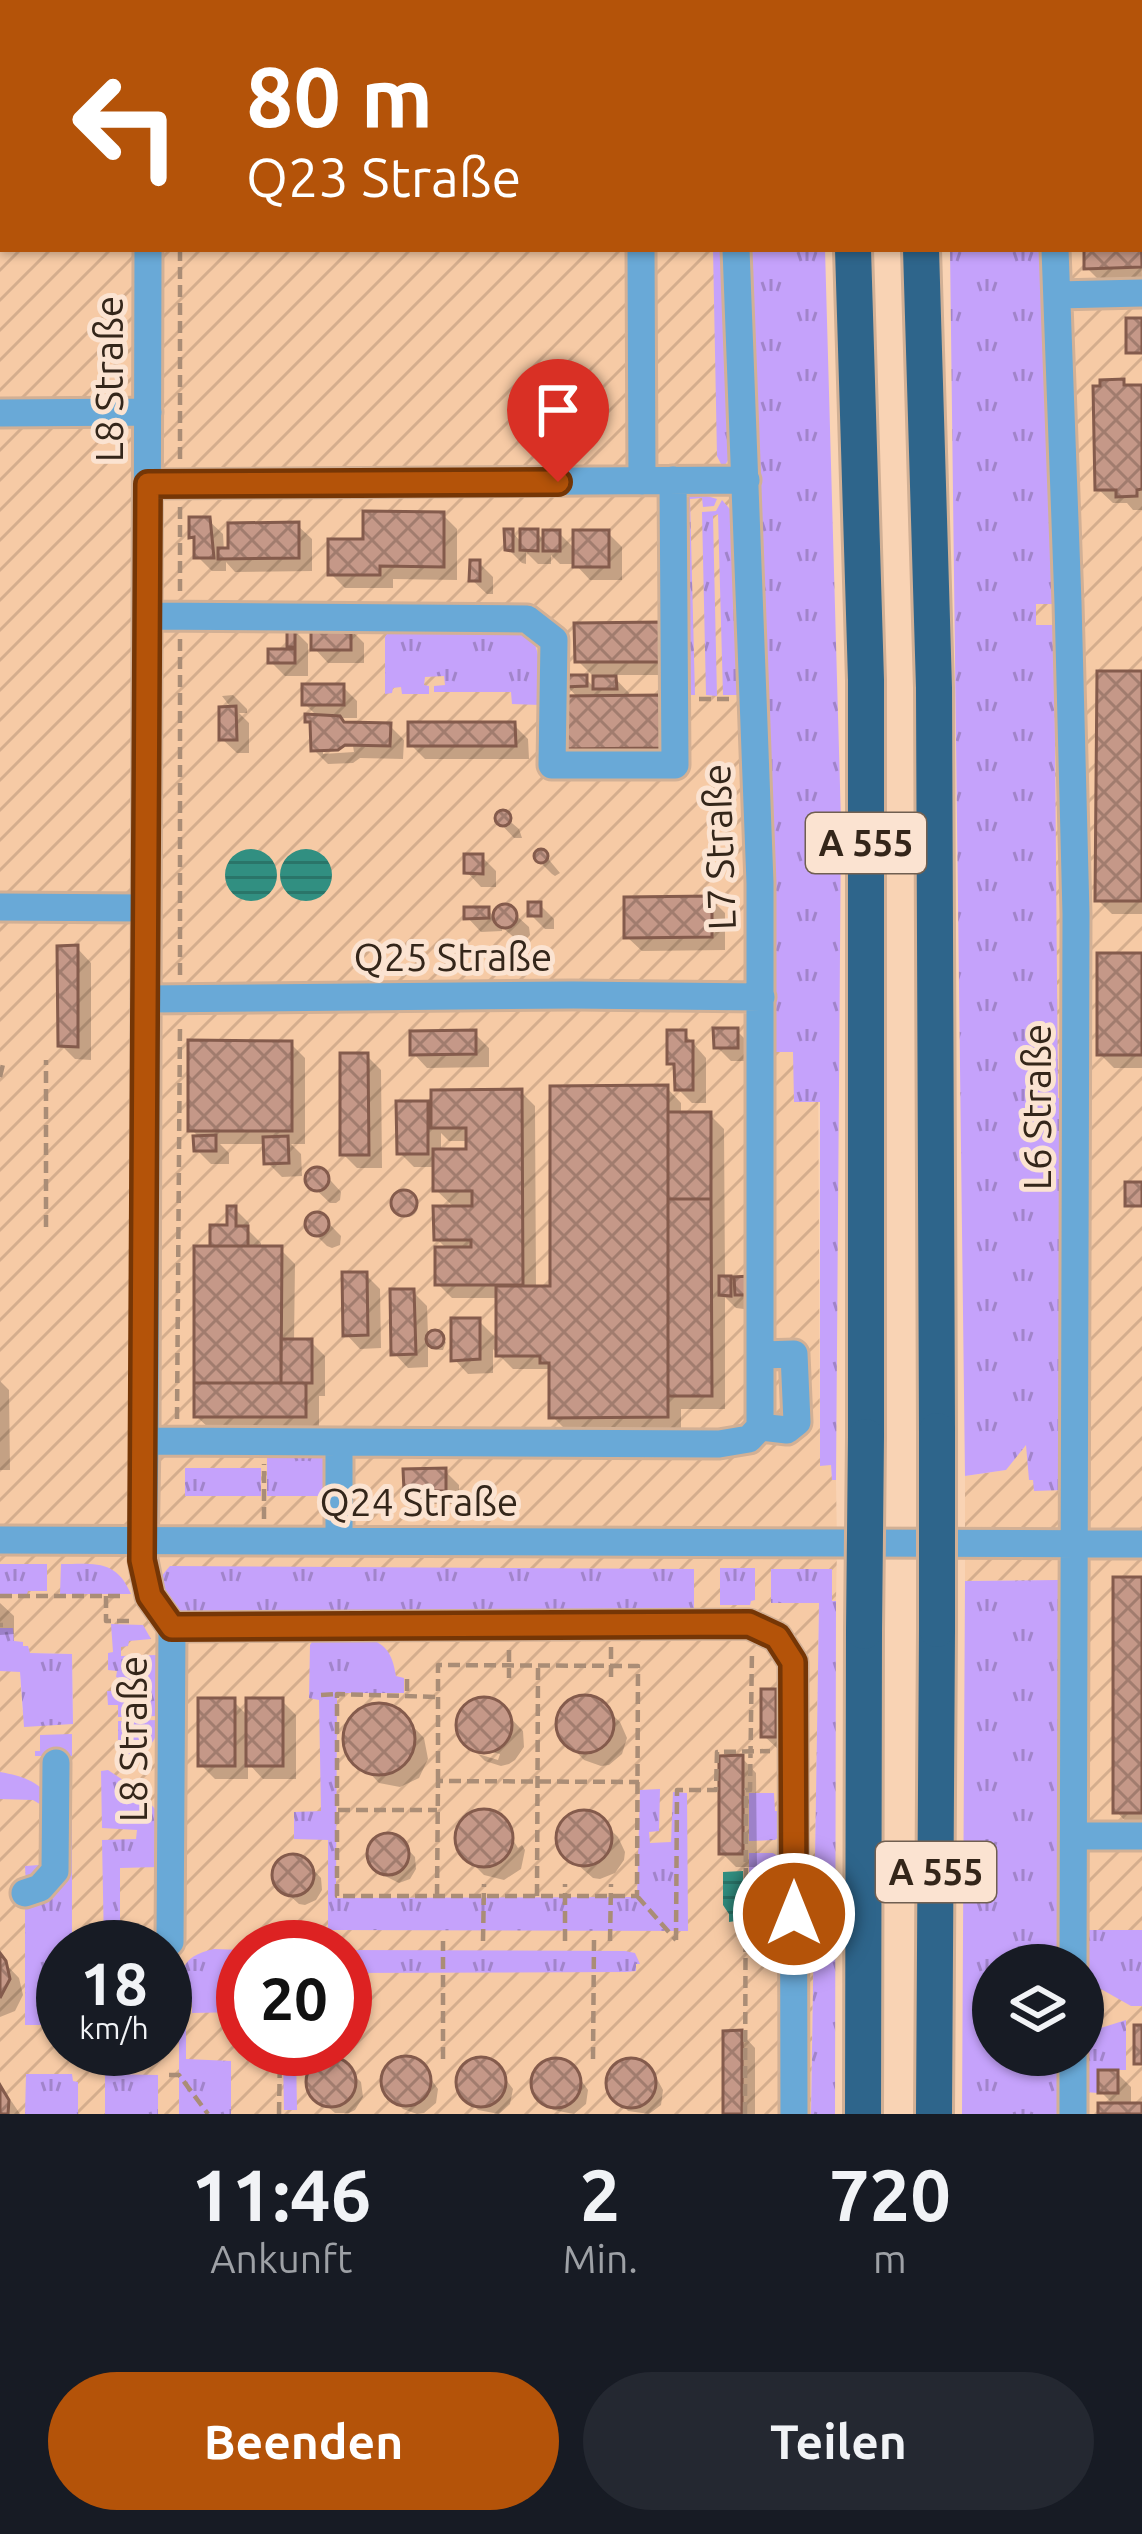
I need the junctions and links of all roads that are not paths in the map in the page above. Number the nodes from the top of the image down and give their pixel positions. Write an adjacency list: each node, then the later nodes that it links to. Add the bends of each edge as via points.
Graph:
1 (148, 252): 9 (lane, L8 Straße)
2 (641, 252): 12 (lane)
3 (736, 252): 11 (lane, L7 Straße)
4 (853, 252): 35 (highway, A 555, bridge, via 866,680)
5 (921, 252): 36 (highway, A 555, bridge, via 934,688)
6 (1055, 252): 8 (lane, L6 Straße)
7 (1142, 293): 8 (lane)
8 (1057, 295): 24 (lane, L6 Straße, via 1076,914)
9 (148, 412): 10 (lane); 13 (lane, L8 Straße)
10 (0, 413)
11 (707, 480): 12 (lane); 14 (lane, via 675,765 552,765 554,640 527,619); 17 (lane, L7 Straße, via 760,883)
12 (641, 481): 13 (lane)
13 (148, 484): 14 (lane, L8 Straße)
14 (147, 616): 16 (lane, L8 Straße)
15 (0, 907): 16 (lane)
16 (146, 908): 18 (lane, L8 Straße)
17 (761, 997): 18 (lane, Q25 Straße); 20 (lane, L7 Straße, via 754,1433 719,1444)
18 (146, 999): 19 (lane, L8 Straße)
19 (145, 1441): 20 (lane); 22 (lane, L8 Straße)
20 (339, 1443): 23 (lane)
21 (0, 1540): 22 (lane, Q24 Straße)
22 (142, 1541): 23 (lane, Q24 Straße); 26 (lane, L8 Straße, via 150,1596)
23 (339, 1541): 24 (lane, Q24 Straße)
24 (1074, 1544): 25 (lane, Q24 Straße); 28 (lane, L6 Straße)
25 (1142, 1544)
26 (170, 1624): 31 (lane, L8 Straße); 34 (lane, via 765,1631 793,1662)
27 (56, 1763): 30 (lane, via 55,1871)
28 (1075, 1836): 29 (lane); 32 (lane, L6 Straße)
29 (1142, 1836)
30 (25, 1892)
31 (170, 1920)
32 (1073, 1944)
33 (1073, 2076): 37 (lane)
34 (794, 2114)
35 (863, 2114)
36 (934, 2114)
37 (1073, 2114)

